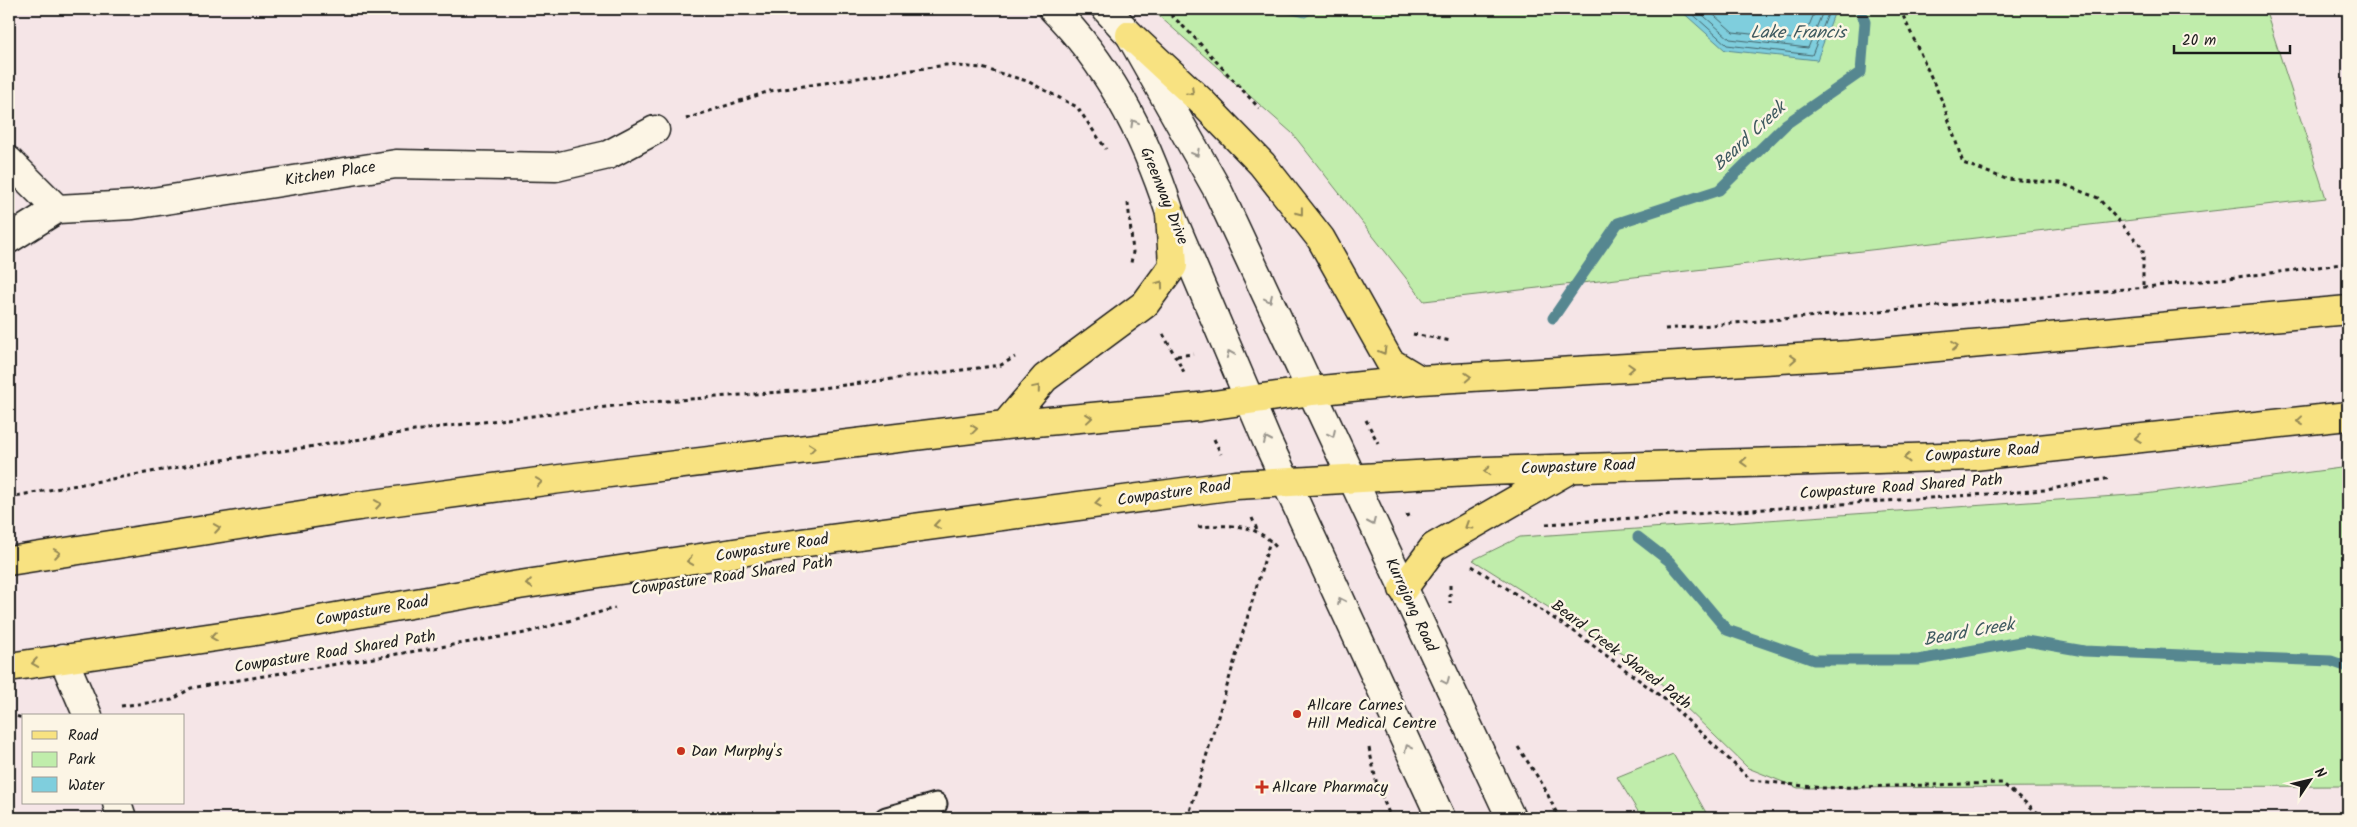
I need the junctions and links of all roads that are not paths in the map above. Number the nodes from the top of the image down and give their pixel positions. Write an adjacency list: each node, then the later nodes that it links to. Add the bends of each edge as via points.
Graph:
1 (1053, 9): 7 (street, Greenway Drive, one-way to 1, via 1138,131 1108,78 1074,29)
2 (1106, 9): 3 (street)
3 (1130, 34): 10 (main road, one-way to 10, via 1262,164 1321,239 1390,362); 11 (street, one-way to 11, via 1216,189)
4 (655, 130): 6 (street, Kitchen Place, via 608,155 556,167 396,164 133,206)
5 (9, 161): 6 (street)
6 (57, 209): 8 (street, Kitchen Place)
7 (1170, 213): 12 (street, Greenway Drive, one-way to 7); 14 (main road, one-way to 7, via 1045,378 1145,304 1173,266)
8 (9, 239)
9 (2348, 310): 10 (main road, one-way to 9, via 1849,355)
10 (1420, 380): 11 (main road)
11 (1312, 391): 12 (main road); 16 (street, Kurrajong Road, one-way to 16)
12 (1248, 399): 14 (main road, one-way to 12, via 1199,407); 17 (street, one-way to 12)
13 (2348, 416): 15 (main road, Cowpasture Road, one-way to 15, via 1974,456)
14 (1005, 425): 18 (main road, one-way to 14, via 368,505)
15 (1571, 468): 16 (main road, Cowpasture Road, one-way to 16); 19 (main road, one-way to 19, via 1434,547)
16 (1352, 477): 17 (main road, Cowpasture Road); 19 (street, Kurrajong Road, one-way to 19)
17 (1286, 481): 20 (main road, Cowpasture Road, one-way to 20, via 808,542 519,585 262,630); 28 (street, one-way to 17)
18 (9, 561)
19 (1403, 589): 23 (street, Kurrajong Road, one-way to 23)
20 (63, 658): 21 (main road, Cowpasture Road, one-way to 21); 22 (street)
21 (9, 667)
22 (87, 714)
23 (1472, 737): 29 (lane); 30 (street, Kurrajong Road)
24 (117, 804): 26 (street)
25 (936, 804): 27 (lane)
26 (122, 818)
27 (886, 818)
28 (1441, 818)
29 (1498, 818)
30 (1511, 818)

